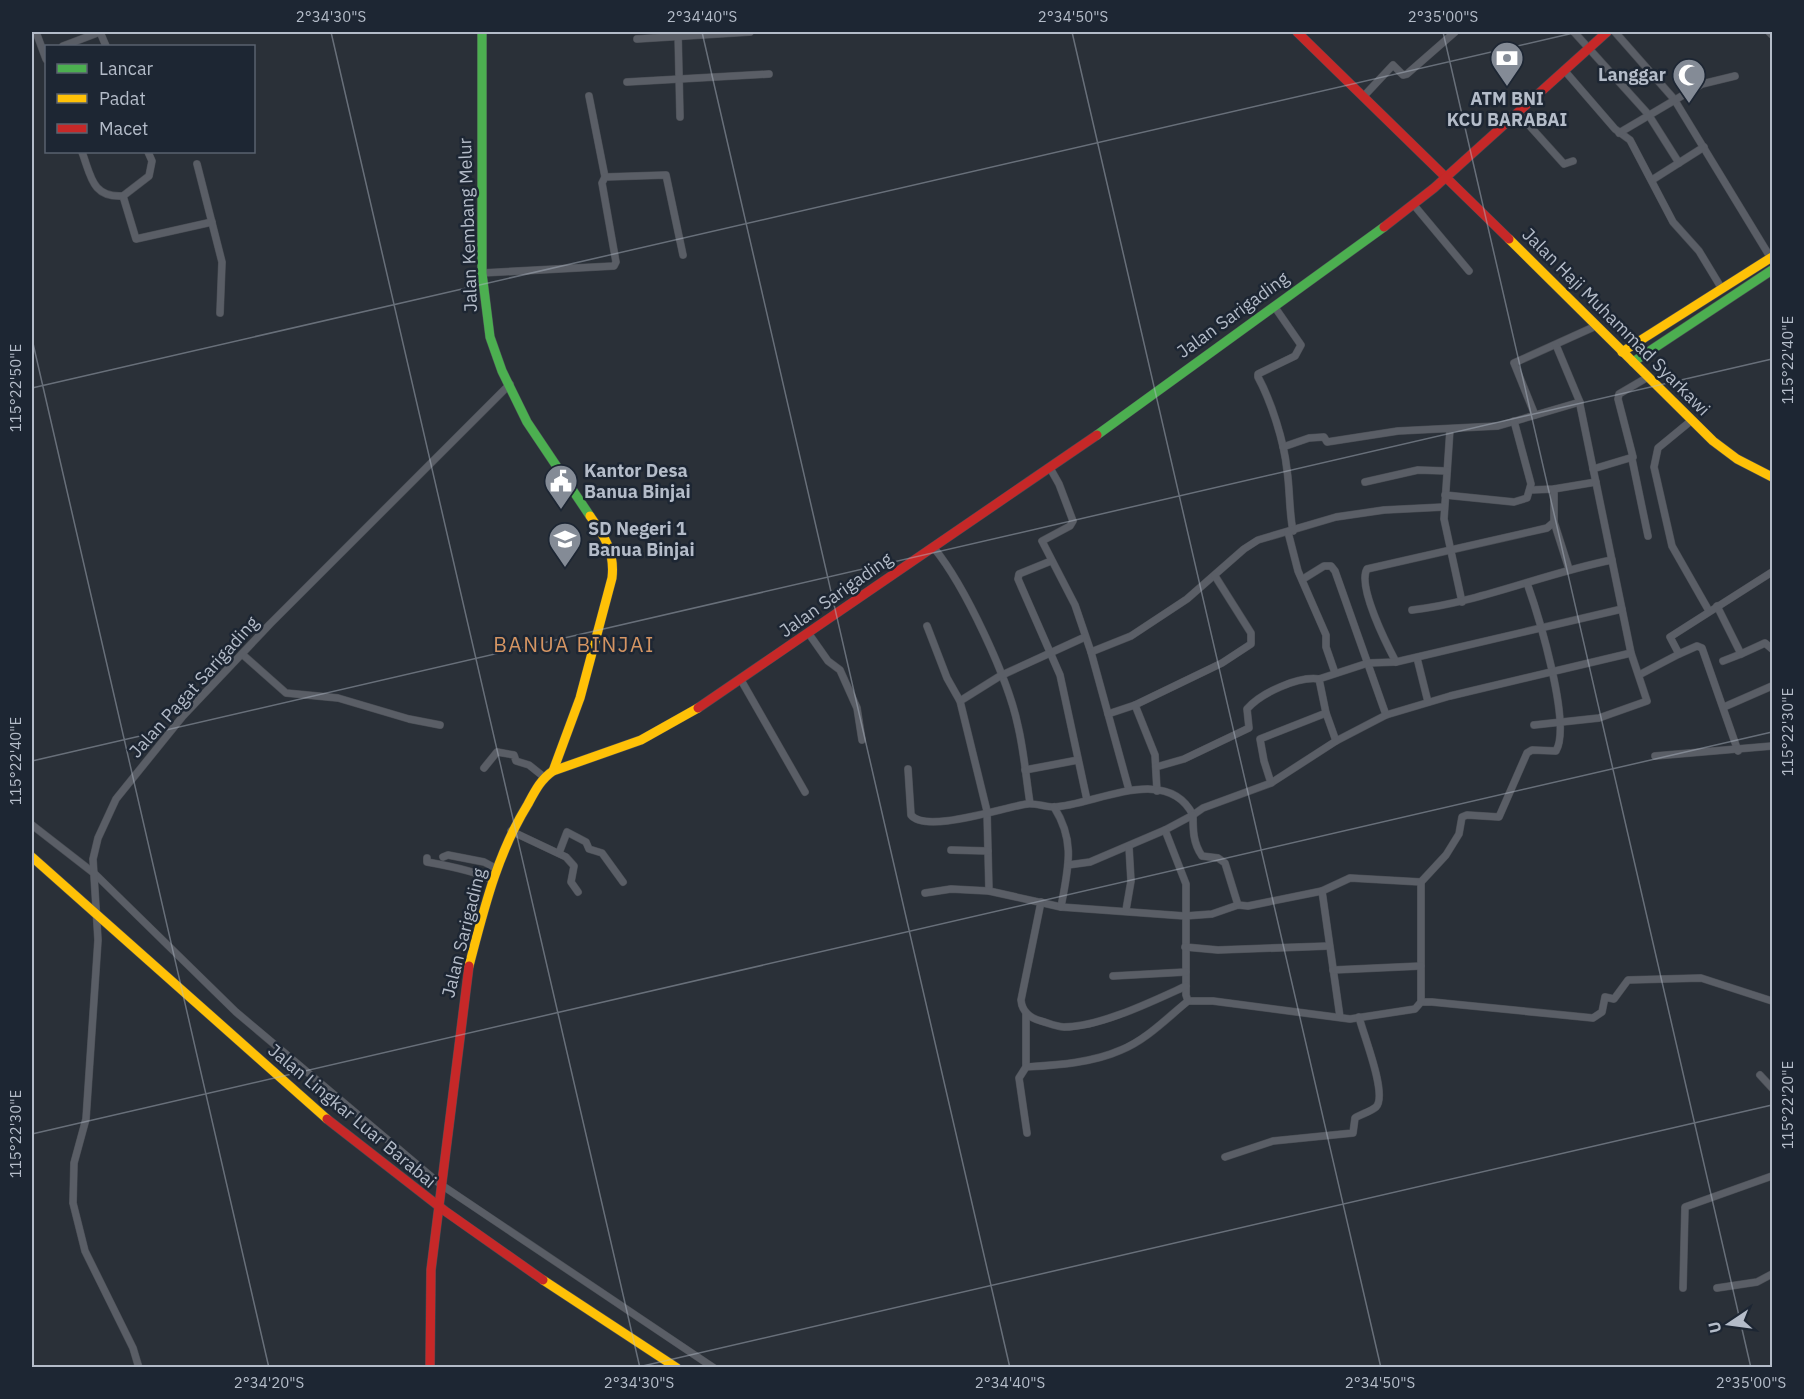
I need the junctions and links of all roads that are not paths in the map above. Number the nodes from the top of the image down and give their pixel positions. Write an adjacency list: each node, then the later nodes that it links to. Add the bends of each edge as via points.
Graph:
1 (36, 32): 16 (street)
2 (100, 32): 14 (street)
3 (482, 32): 45 (main road, Jalan Kembang Melur)
4 (750, 32): 11 (street)
5 (1297, 32): 23 (main road, Jalan Haji Muhammad Syarkawi)
6 (1455, 32): 23 (street, via 1407,74 1403,75 1393,65)
7 (1574, 32): 15 (street)
8 (1607, 32): 15 (main road, Jalan Sarigading)
9 (1616, 32): 24 (street)
10 (1769, 32): 12 (street)
11 (678, 35): 13 (street); 20 (street)
12 (1773, 35)
13 (637, 39)
14 (66, 45)
15 (1590, 48): 17 (main road, Jalan Sarigading); 26 (street)
16 (45, 53)
17 (1564, 70): 25 (main road, Jalan Sarigading); 28 (street)
18 (769, 74): 20 (street)
19 (1735, 76): 24 (street, via 1702,84)
20 (680, 79): 21 (street); 27 (street)
21 (627, 82)
22 (589, 96): 35 (street)
23 (1364, 96): 36 (main road, Jalan Haji Muhammad Syarkawi)
24 (1674, 99): 26 (street); 29 (street)
25 (1518, 113): 32 (street, via 1564,164); 36 (main road, Jalan Sarigading)
26 (1648, 114): 28 (street); 33 (street)
27 (680, 117)
28 (1619, 133): 37 (street, via 1630,140)
29 (1704, 147): 33 (street); 42 (street)
30 (82, 153): 38 (street, via 98,190)
31 (148, 153): 38 (street, via 152,161 149,176)
32 (1573, 161)
33 (1679, 163): 37 (street)
34 (198, 164): 40 (street)
35 (605, 177): 41 (street, via 666,176); 45 (street, via 602,183 614,266)
36 (1447, 177): 39 (main road, Jalan Sarigading); 51 (main road, Jalan Haji Muhammad Syarkawi)
37 (1652, 180): 46 (street, via 1673,222 1699,251)
38 (123, 196): 40 (street, via 136,239)
39 (1413, 204): 44 (street); 48 (main road, Jalan Sarigading)
40 (212, 222): 50 (street, via 222,262)
41 (683, 255)
42 (1772, 258): 46 (main road)
43 (1773, 270): 49 (main road)
44 (1469, 271)
45 (482, 273): 56 (main road, Jalan Kembang Melur, via 492,346)
46 (1722, 288): 47 (main road)
47 (1706, 299): 49 (main road); 53 (main road)
48 (1274, 306): 62 (street, via 1301,345 1295,356 1258,375 1271,401 1270,411); 64 (main road, Jalan Sarigading)
49 (1714, 309): 54 (main road)
50 (220, 313)
51 (1596, 327): 52 (street); 53 (main road, Jalan Haji Muhammad Syarkawi)
52 (1556, 345): 57 (street); 58 (street, via 1514,363)
53 (1622, 352): 54 (main road, Jalan Haji Muhammad Syarkawi)
54 (1633, 362): 55 (main road, Jalan Haji Muhammad Syarkawi)
55 (1648, 377): 59 (main road, Jalan Haji Muhammad Syarkawi); 63 (street, via 1618,399)
56 (510, 384): 99 (street, Jalan Pagat Sarigading); 133 (main road, Jalan Kembang Melur, via 525,414 607,540 614,561 580,698)
57 (1580, 402): 58 (street); 65 (street)
58 (1535, 415): 60 (street)
59 (1692, 420): 67 (main road, Jalan Haji Muhammad Syarkawi, via 1737,459); 90 (street, via 1658,448 1654,467 1672,546)
60 (1514, 421): 61 (street, via 1479,429); 71 (street)
61 (1450, 429): 62 (street, via 1398,431 1327,442 1324,437 1310,438); 66 (street)
62 (1283, 447): 75 (street)
63 (1632, 459): 65 (street); 76 (street)
64 (1050, 468): 77 (main road, Jalan Sarigading); 80 (street, via 1072,521 1070,526 1043,539)
65 (1593, 469): 69 (street)
66 (1447, 471): 68 (street, via 1418,470); 72 (street)
67 (1773, 477)
68 (1365, 482)
69 (1596, 482): 70 (street); 79 (street)
70 (1554, 489): 71 (street); 74 (street)
71 (1530, 490): 72 (street, via 1527,498 1514,502)
72 (1445, 495): 73 (street)
73 (1444, 507): 75 (street, via 1336,517); 78 (street)
74 (1554, 522): 78 (street, via 1547,528); 81 (street)
75 (1290, 532): 83 (street, via 1258,540); 84 (street)
76 (1648, 536)
77 (934, 548): 93 (main road, Jalan Sarigading); 109 (street, via 986,639)
78 (1450, 552): 86 (street); 104 (street, via 1365,571 1368,594)
79 (1612, 560): 81 (street); 88 (street)
80 (1051, 561): 94 (street, via 1075,605); 98 (street, via 1018,576)
81 (1569, 568): 85 (street)
82 (1773, 572): 87 (street)
83 (1215, 576): 96 (street, via 1131,636); 115 (street, via 1251,633 1251,644 1222,663)
84 (1303, 579): 105 (street, via 1324,566 1332,566); 107 (street, via 1326,635)
85 (1527, 583): 86 (street); 92 (street)
86 (1462, 602): 89 (street)
87 (1717, 606): 90 (street); 101 (street)
88 (1622, 609): 92 (street); 97 (street)
89 (1413, 610)
90 (1709, 611): 100 (street, via 1670,637)
91 (927, 626): 113 (street)
92 (1542, 627): 102 (street); 106 (street)
93 (809, 634): 111 (main road, Jalan Sarigading); 123 (street, via 828,661 840,670 857,708)
94 (1085, 637): 96 (street); 98 (street)
95 (1773, 649): 101 (street, via 1765,643)
96 (1091, 652): 118 (street)
97 (1631, 652): 106 (street); 108 (street)
98 (1050, 653): 109 (street); 128 (street, via 1060,675)
99 (242, 654): 121 (street, via 286,693 338,698); 156 (street, Jalan Pagat Sarigading, via 183,716 117,799 98,838 93,859)
100 (1679, 654): 108 (street); 116 (street, via 1697,646 1702,648)
101 (1741, 654): 103 (street)
102 (1417, 658): 104 (street); 114 (street)
103 (1723, 661)
104 (1396, 662): 105 (street)
105 (1368, 663): 107 (street); 119 (street)
106 (1551, 671): 114 (street); 120 (street)
107 (1335, 674): 110 (street)
108 (1639, 675): 120 (street, via 1647,698 1645,704 1599,718)
109 (1000, 676): 113 (street); 132 (street, via 1019,727)
110 (1319, 678): 117 (street); 129 (street, via 1263,696 1247,709 1249,728 1184,759)
111 (741, 680): 133 (main road, Jalan Sarigading, via 641,740); 138 (street)
112 (1773, 686): 116 (street)
113 (960, 702): 142 (street)
114 (1428, 702): 119 (street)
115 (1135, 705): 118 (street); 129 (street, via 1155,755)
116 (1724, 707): 126 (street)
117 (1326, 713): 124 (street); 135 (street, via 1260,739)
118 (1108, 714): 136 (street)
119 (1386, 715): 124 (street)
120 (1560, 722): 122 (street); 159 (street, via 1558,747 1554,751 1527,753 1499,818 1462,817 1455,841)
121 (440, 725)
122 (1534, 725)
123 (862, 740)
124 (1336, 741): 135 (street)
125 (1773, 746): 126 (street)
126 (1738, 751): 127 (street)
127 (1656, 756)
128 (1078, 760): 132 (street); 139 (street)
129 (1155, 767): 137 (street)
130 (484, 768): 134 (street, via 497,752 514,755 516,761)
131 (908, 770): 142 (street, via 913,818 937,822 967,819)
132 (1025, 770): 140 (street)
133 (553, 771): 134 (main road, Jalan Sarigading)
134 (544, 777): 146 (main road, Jalan Sarigading)
135 (1271, 783): 143 (street)
136 (1129, 789): 137 (street); 139 (street)
137 (1157, 790): 143 (street, via 1182,798)
138 (804, 792)
139 (1087, 800): 141 (street)
140 (1030, 803): 141 (street); 142 (street)
141 (1054, 807): 154 (street, via 1069,842)
142 (987, 811): 149 (street)
143 (1193, 815): 145 (street); 165 (street, via 1198,850 1202,856 1225,863)
144 (32, 825): 156 (street)
145 (1165, 830): 147 (street); 169 (street, via 1186,884)
146 (512, 831): 150 (street); 155 (main road, Jalan Sarigading)
147 (1129, 847): 154 (street, via 1090,862); 168 (street, via 1131,881)
148 (951, 850): 149 (street)
149 (988, 851): 160 (street)
150 (559, 853): 158 (street, via 567,832 586,842 589,849 602,853); 162 (street, via 574,866 571,882)
151 (32, 857): 167 (main road, Jalan Lingkar Luar Barabai)
152 (442, 857): 155 (street, via 484,862)
153 (427, 858): 157 (street, via 427,862 480,873)
154 (1068, 865): 166 (street)
155 (497, 869): 157 (main road, Jalan Sarigading)
156 (95, 874): 167 (street, Jalan Pagat Sarigading); 189 (street, via 236,1012)
157 (492, 880): 189 (main road, Jalan Sarigading, via 465,982)
158 (623, 882)
159 (1421, 882): 161 (street, via 1358,878); 172 (street)
160 (989, 891): 163 (street, via 951,889); 164 (street)
161 (1322, 891): 165 (street); 170 (street)
162 (578, 892)
163 (925, 893)
164 (1041, 902): 166 (street); 180 (street, via 1021,1000)
165 (1238, 905): 169 (street, via 1212,914)
166 (1061, 907): 168 (street)
167 (97, 909): 190 (main road, Jalan Lingkar Luar Barabai, via 224,1030 313,1108); 194 (street, Jalan Pagat Sarigading, via 86,1119 74,1163 73,1203 85,1251)
168 (1126, 910): 169 (street)
169 (1185, 916): 171 (street)
170 (1329, 946): 171 (street, via 1218,950); 173 (street)
171 (1185, 947): 174 (street)
172 (1421, 966): 173 (street); 179 (street)
173 (1333, 970): 181 (street)
174 (1186, 972): 175 (street); 176 (street)
175 (1113, 976)
176 (1186, 986): 177 (street); 180 (street, via 1134,1009 1063,1027)
177 (1188, 1001): 181 (street); 183 (street, via 1121,1050 1084,1060)
178 (1773, 1001): 179 (street, via 1701,978 1628,980 1614,999 1605,997 1602,1012 1593,1018)
179 (1421, 1002): 182 (street, via 1415,1009)
180 (1026, 1014): 183 (street)
181 (1340, 1017): 182 (street)
182 (1359, 1017): 187 (street, via 1380,1098 1375,1108 1355,1118 1353,1134 1273,1141)
183 (1026, 1067): 186 (street, via 1019,1078)
184 (1760, 1075): 185 (street)
185 (1773, 1088)
186 (1027, 1133)
187 (1225, 1157)
188 (1773, 1176): 192 (street, via 1685,1207)
189 (440, 1184): 190 (main road, Jalan Sarigading); 197 (street)
190 (438, 1208): 195 (main road, Jalan Sarigading, via 431,1270); 196 (main road, Jalan Lingkar Luar Barabai)
191 (1773, 1274): 193 (street, via 1757,1282)
192 (1683, 1288)
193 (1717, 1288)
194 (139, 1368)
195 (430, 1368)
196 (677, 1368)
197 (714, 1368)

